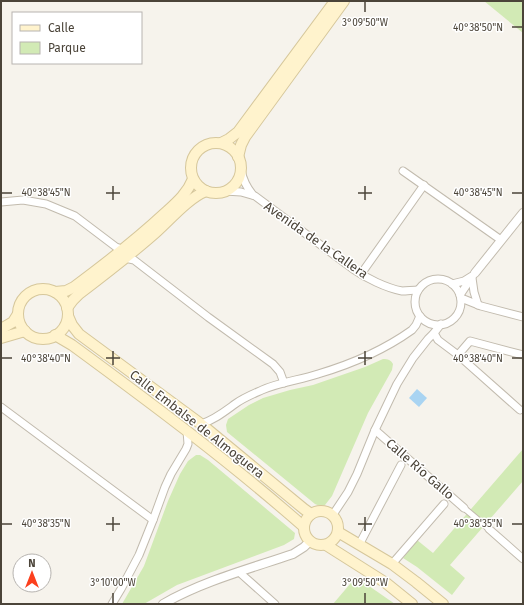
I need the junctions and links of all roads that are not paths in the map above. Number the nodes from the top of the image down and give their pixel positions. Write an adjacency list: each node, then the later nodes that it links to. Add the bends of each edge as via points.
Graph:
1 (335, 1): 3 (main road)
2 (344, 1): 3 (main road)
3 (298, 58): 4 (main road, via 238,132); 5 (main road, via 245,137)
4 (221, 143): 5 (main road, via 230,147); 8 (main road, via 204,146 196,152 191,163)
5 (238, 156): 6 (main road)
6 (242, 170): 11 (main road, via 236,183); 12 (street, Avenida de la Callera, via 246,187)
7 (403, 171): 9 (street)
8 (194, 179): 10 (main road); 16 (main road, via 185,194)
9 (424, 186): 15 (street); 17 (street)
10 (206, 191): 11 (main road); 16 (main road, via 198,194 154,234)
11 (225, 191): 12 (street, Avenida de la Callera)
12 (253, 196): 17 (street, Avenida de la Callera)
13 (1, 202): 16 (street, via 23,200 46,204 75,216)
14 (523, 212): 15 (street)
15 (501, 240): 18 (street)
16 (124, 254): 22 (main road, via 74,287); 27 (main road, via 73,300); 41 (street, via 273,364 280,372)
17 (361, 274): 21 (street, Avenida de la Callera)
18 (474, 276): 19 (street); 23 (street); 25 (street, via 474,292)
19 (452, 284): 20 (street, via 435,279 428,281); 23 (street)
20 (418, 290): 21 (street, Avenida de la Callera); 24 (street)
21 (403, 291): 24 (street, Avenida de la Callera)
22 (55, 292): 27 (main road, via 65,301); 28 (main road, via 39,289 30,293 23,300)
23 (460, 297): 25 (street); 26 (street)
24 (415, 301): 29 (street)
25 (480, 306): 26 (street); 30 (street)
26 (459, 309): 32 (street, via 452,319)
27 (68, 312): 36 (main road, via 66,324); 44 (main road, Calle Embalse de Almoguera, via 72,325 79,334)
28 (18, 314): 33 (main road, via 13,322); 34 (main road)
29 (420, 316): 31 (street); 41 (street, via 412,330 380,350 336,368)
30 (523, 317)
31 (430, 324): 32 (street); 38 (street)
32 (441, 324): 35 (street)
33 (1, 329)
34 (25, 331): 36 (main road, via 36,338); 37 (main road)
35 (434, 333): 38 (street); 39 (street, via 438,340)
36 (55, 336): 46 (main road, Calle Embalse de Almoguera, via 72,344)
37 (1, 338)
38 (428, 339): 45 (street, via 396,384)
39 (458, 355): 40 (street, via 470,341); 43 (street)
40 (523, 355)
41 (284, 383): 44 (street, via 250,395 209,422)
42 (1, 406): 52 (street)
43 (521, 411)
44 (201, 424): 50 (main road, Calle Embalse de Almoguera)
45 (375, 430): 49 (street, Calle Río Gallo); 51 (street, via 348,492)
46 (187, 431): 52 (street, via 188,444 165,487); 53 (main road, Calle Embalse de Almoguera)
47 (401, 465): 58 (street)
48 (444, 504): 60 (street)
49 (464, 508): 54 (street)
50 (311, 514): 51 (main road, via 318,511); 53 (main road)
51 (332, 516): 55 (main road, via 337,521)
52 (153, 520): 63 (street, via 139,555)
53 (303, 526): 56 (main road)
54 (489, 529): 59 (street)
55 (338, 532): 57 (main road, via 335,539); 58 (main road)
56 (309, 542): 57 (main road); 61 (street, via 293,554)
57 (326, 545): 65 (main road, via 386,583)
58 (359, 545): 60 (main road)
59 (523, 559)
60 (392, 564): 66 (main road)
61 (239, 572): 62 (street, via 213,581); 64 (street)
62 (169, 603)
63 (112, 604)
64 (275, 604)
65 (412, 604)
66 (443, 604)

